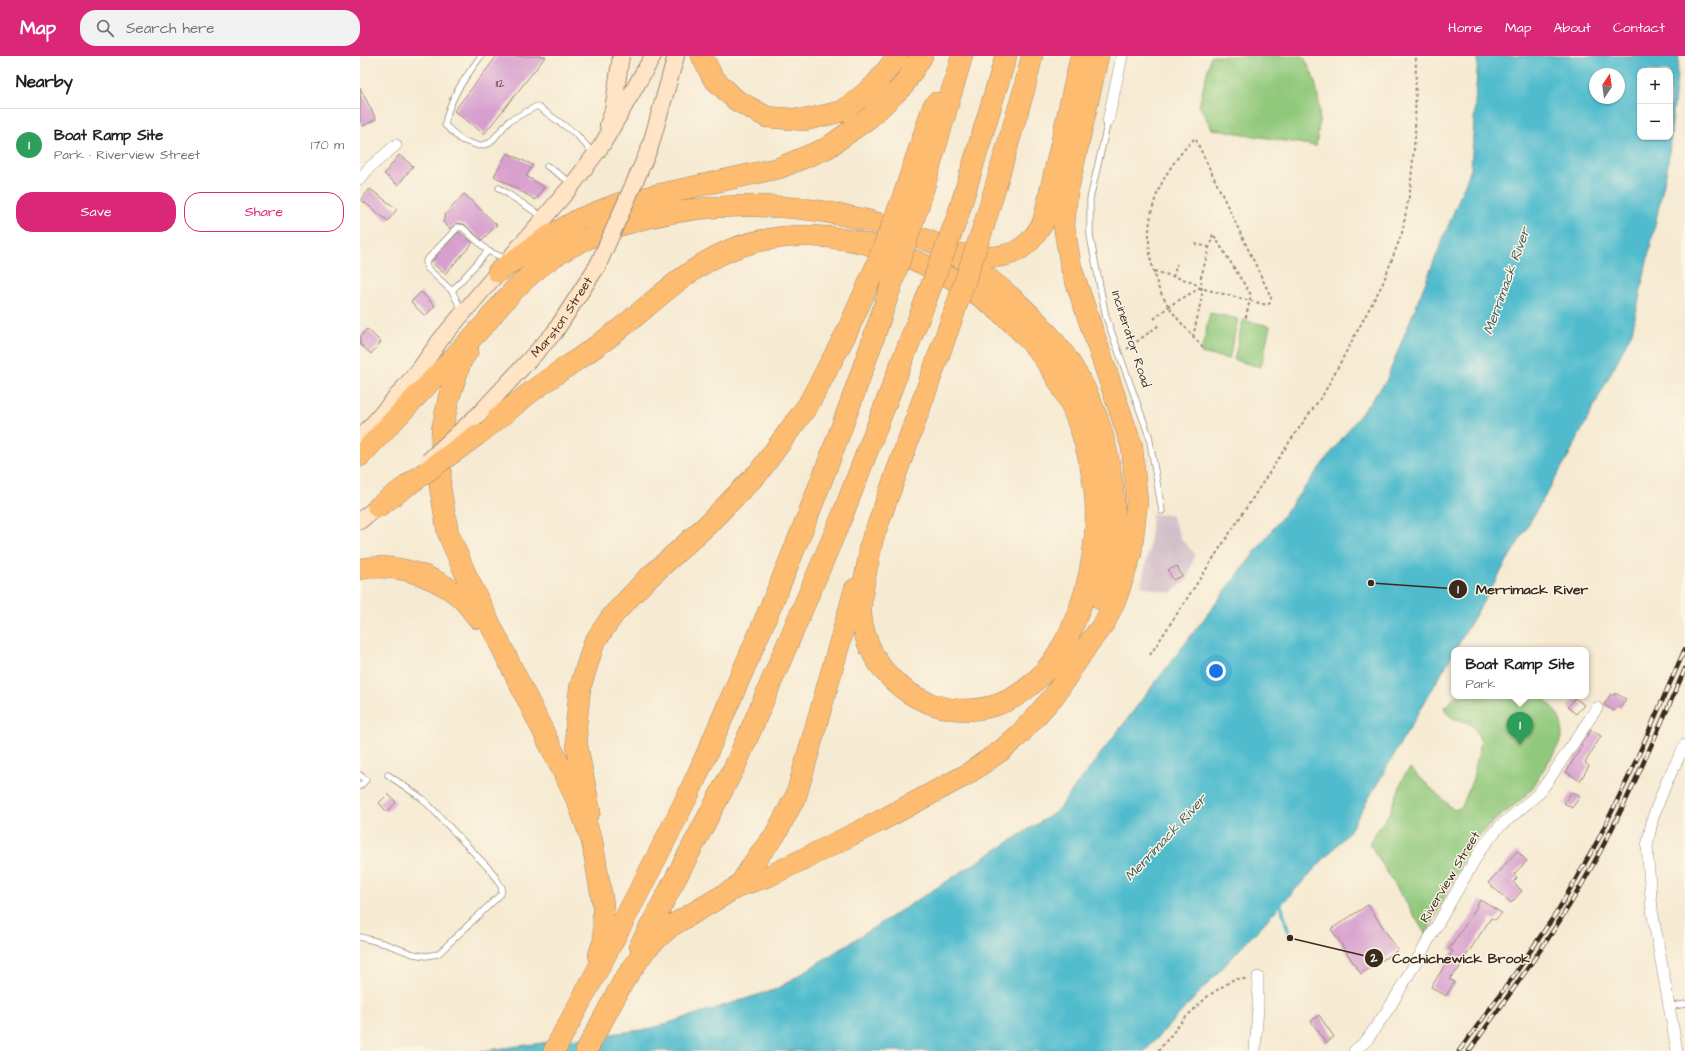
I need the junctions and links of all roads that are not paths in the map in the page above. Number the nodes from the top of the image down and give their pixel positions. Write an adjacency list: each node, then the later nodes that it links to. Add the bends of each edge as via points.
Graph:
1 (481, 56): 18 (lane, via 459,86 447,110 445,125 461,140 479,146 490,143 509,121 537,106)
2 (621, 56): 18 (main road, via 613,110)
3 (653, 56): 18 (main road)
4 (671, 56): 15 (main road)
5 (676, 56): 15 (main road, Marston Street)
6 (702, 56): 7 (highway, via 713,78 736,100 767,116 805,120 843,111 874,86)
7 (898, 56)
8 (922, 56): 28 (highway, via 903,86 870,117 827,148 779,168 620,203 579,219)
9 (1006, 56): 54 (highway, bridge, via 957,218 843,514 750,734 653,923)
10 (1032, 56): 38 (highway, bridge, via 985,222)
11 (1081, 56): 27 (highway, via 1043,223 1030,241 1012,254 988,257)
12 (1098, 56): 41 (highway, via 1067,194 1064,226 1071,267 1132,447 1137,502 1131,554 1117,596 1105,622)
13 (1122, 56): 16 (street, Incinerator Road)
14 (959, 66): 24 (highway)
15 (671, 73): 34 (main road, Marston Street, bridge, via 650,147 598,265 554,333 481,412)
16 (1108, 121): 36 (lane, Incinerator Road, via 1090,199 1090,236 1106,317 1149,436)
17 (396, 145): 21 (street)
18 (598, 150): 22 (main road)
19 (547, 166): 22 (lane)
20 (360, 175): 21 (street)
21 (360, 179)
22 (573, 184): 25 (main road)
23 (499, 188): 25 (lane)
24 (911, 200): 47 (highway, bridge, via 846,334 808,405 759,472 707,525 645,581 613,615 594,643 580,688 576,726 577,746 593,826); 53 (highway, bridge, via 892,283 868,358 763,627 690,791)
25 (545, 218): 28 (main road)
26 (488, 251): 28 (lane); 29 (lane); 29 (lane, via 463,228 458,227 447,238 426,261 427,268)
27 (955, 253): 31 (highway, via 900,230 832,211 762,206 698,209 635,221 597,234 557,254 523,281); 41 (highway, via 1009,294 1044,328 1068,359 1094,408 1110,468 1115,518 1111,567)
28 (503, 266): 30 (main road)
29 (452, 290): 30 (lane)
30 (463, 312): 32 (main road, via 419,370)
31 (486, 322): 33 (highway); 40 (highway, via 461,361 449,397 442,430 440,488 448,533)
32 (360, 439)
33 (360, 456)
34 (408, 481): 35 (highway); 38 (highway, bridge, via 478,435 688,274 730,250 757,242 807,235 850,239 918,261 951,278 995,307 1024,333 1054,372 1075,415 1089,459 1095,497 1094,546 1090,571 1077,616 1060,650 1029,687 1006,701 975,709 957,709 921,700 902,689 885,674 873,656 861,612)
35 (378, 507): 37 (main road)
36 (1162, 511)
37 (360, 521)
38 (873, 536): 48 (highway, via 851,600 796,796 775,835)
39 (360, 569): 40 (highway, via 376,566 433,579 459,596)
40 (498, 642): 47 (highway, via 578,802)
41 (1088, 644): 48 (highway, via 1054,696 1020,734 966,775 769,876)
42 (1597, 708): 57 (street, Riverview Street, via 1540,790 1499,827 1481,849 1391,1005 1366,1041)
43 (1685, 745): 52 (street, via 1653,817 1647,846 1652,910)
44 (388, 774): 49 (lane, via 423,799 493,873 502,888 501,894 438,954 413,954)
45 (360, 775): 46 (lane, via 366,780)
46 (360, 786)
47 (592, 841): 53 (highway, via 603,904 604,940 591,981)
48 (739, 886): 55 (highway, via 671,926 646,949 623,982)
49 (360, 937)
50 (1258, 977): 56 (street)
51 (1685, 1004): 52 (lane)
52 (1670, 1007): 58 (street)
53 (554, 1051)
54 (583, 1051)
55 (586, 1051)
56 (1255, 1051)
57 (1354, 1051)
58 (1677, 1051)

